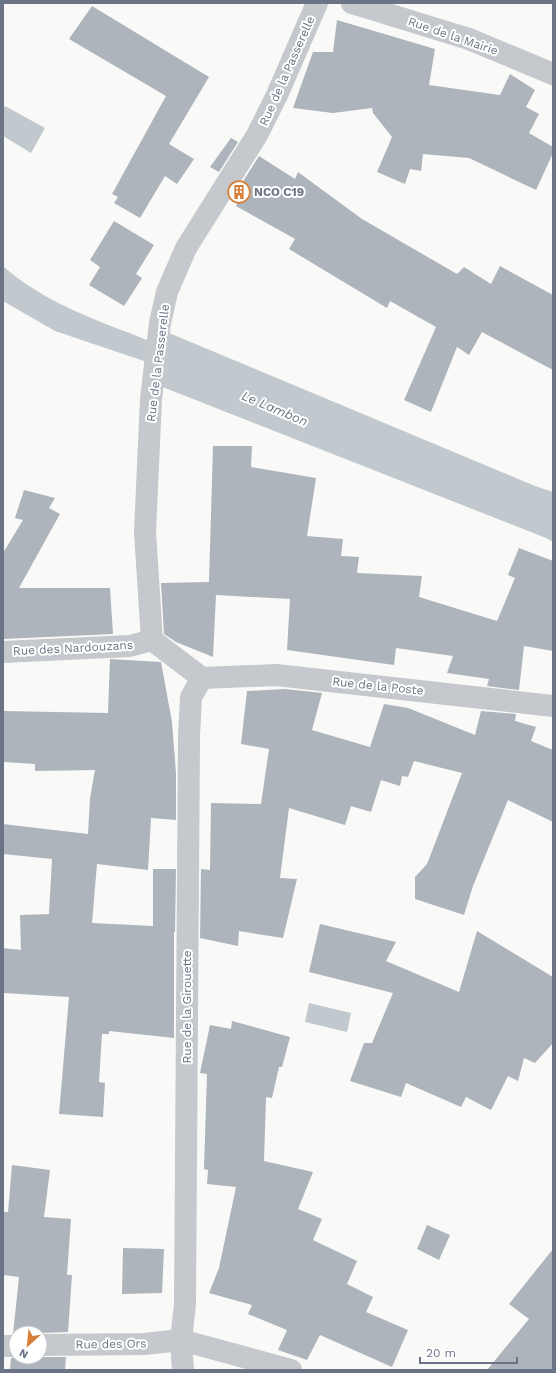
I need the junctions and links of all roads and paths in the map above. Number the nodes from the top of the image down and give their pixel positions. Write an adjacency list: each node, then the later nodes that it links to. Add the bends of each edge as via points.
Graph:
1 (317, 3): 4 (street, Rue de la Passerelle, via 258,135 186,248 167,292 160,323 152,392 145,532)
2 (352, 3): 3 (street, Rue de la Mairie, via 469,39)
3 (553, 74)
4 (152, 640): 5 (street, Rue des Nardouzans, via 130,646); 6 (street)
5 (3, 652)
6 (202, 678): 7 (street, Rue de la Poste, via 276,675); 8 (street, Rue de la Girouette, via 191,697 189,736 185,1296)
7 (553, 706)
8 (181, 1340): 9 (street, Rue des Ors, via 144,1344); 10 (street, Rue de la Girouette); 11 (street)
9 (48, 1345)
10 (183, 1370)
11 (291, 1370)

